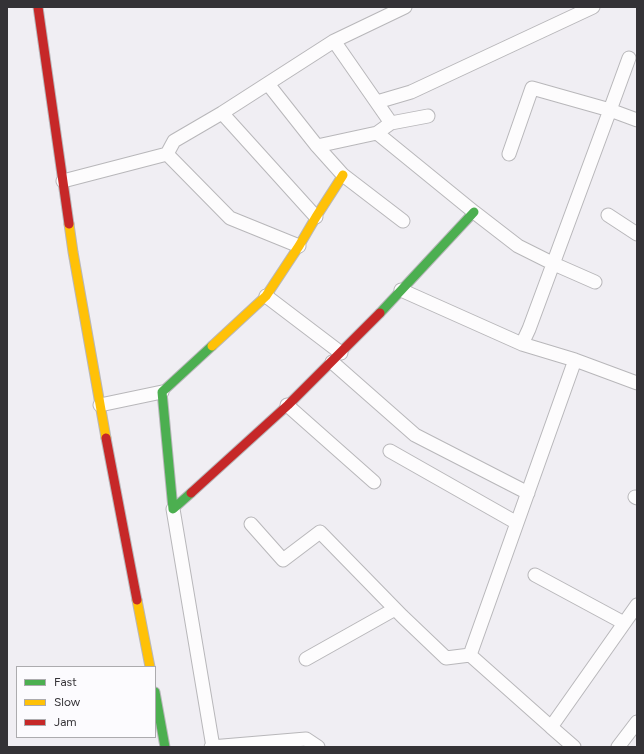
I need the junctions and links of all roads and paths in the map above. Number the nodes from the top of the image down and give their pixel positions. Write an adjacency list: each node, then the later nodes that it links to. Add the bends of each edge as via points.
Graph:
1 (38, 7): 18 (street)
2 (405, 7): 4 (street)
3 (593, 7): 7 (street, via 411,92)
4 (334, 41): 6 (street); 7 (street)
5 (629, 58): 8 (street)
6 (268, 84): 9 (street); 14 (street)
7 (376, 102): 12 (street)
8 (610, 110): 11 (street); 16 (street, via 532,88); 25 (street)
9 (222, 113): 15 (street, via 174,141); 21 (street)
10 (428, 116): 12 (street)
11 (637, 120)
12 (391, 123): 13 (street)
13 (377, 133): 14 (street); 19 (street)
14 (317, 146): 17 (street)
15 (167, 154): 18 (street); 24 (street, via 230,218)
16 (509, 154)
17 (344, 175): 21 (street); 22 (street)
18 (63, 181): 34 (street)
19 (474, 212): 25 (street, via 518,246); 27 (street)
20 (608, 215): 23 (street)
21 (316, 217): 24 (street)
22 (403, 221)
23 (637, 234)
24 (299, 246): 28 (street)
25 (554, 264): 26 (street); 29 (street)
26 (595, 282)
27 (402, 290): 29 (street); 30 (street)
28 (266, 296): 30 (street); 33 (street)
29 (522, 344): 31 (street)
30 (336, 357): 35 (street); 38 (street, via 415,435)
31 (575, 360): 32 (street); 38 (street)
32 (637, 383)
33 (162, 392): 34 (street); 39 (street)
34 (100, 405): 48 (street)
35 (287, 405): 37 (street); 39 (street)
36 (390, 451): 40 (street)
37 (374, 482)
38 (528, 492): 40 (street)
39 (173, 509): 53 (street)
40 (517, 523): 46 (street)
41 (252, 524): 44 (street, via 283,560 320,532)
42 (536, 575): 45 (street)
43 (637, 605): 45 (street)
44 (395, 609): 46 (street, via 446,658); 47 (street)
45 (624, 623): 51 (street)
46 (470, 655): 51 (street)
47 (306, 659)
48 (150, 666)
49 (156, 697): 52 (street)
50 (637, 722): 56 (street)
51 (550, 727): 55 (street)
52 (166, 747)
53 (213, 747): 54 (street, via 306,739)
54 (318, 747)
55 (574, 747)
56 (618, 747)

